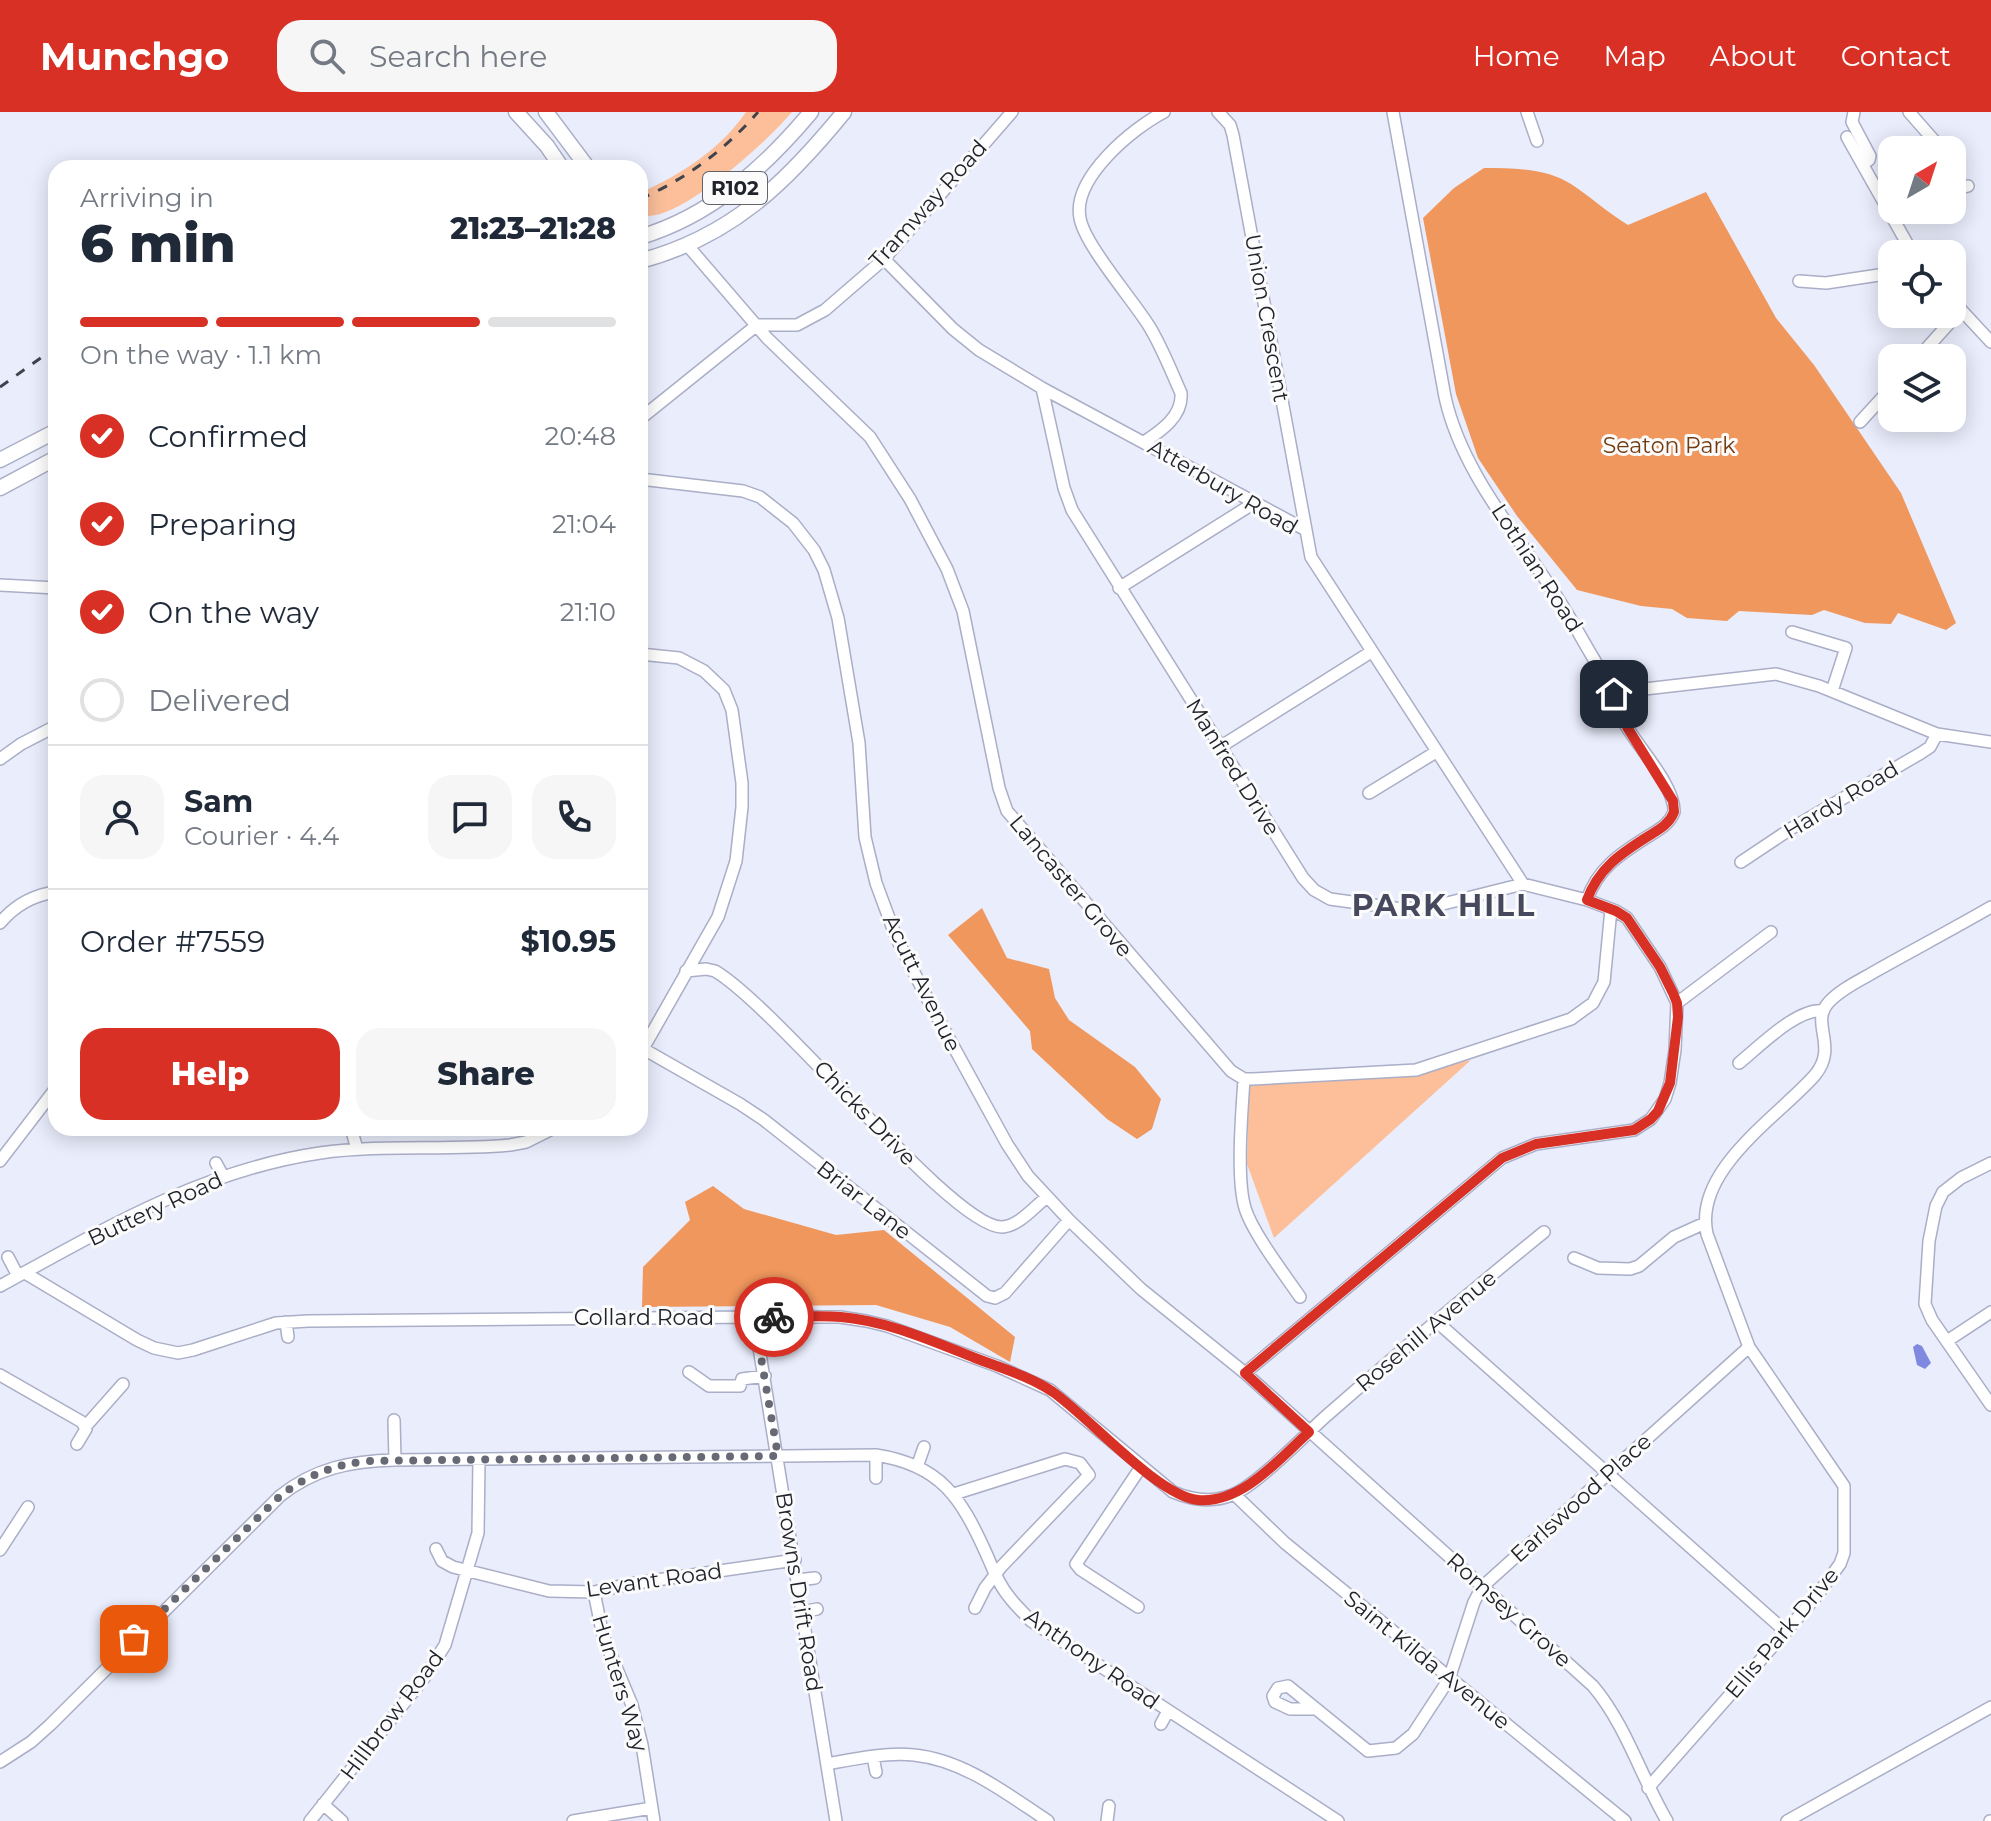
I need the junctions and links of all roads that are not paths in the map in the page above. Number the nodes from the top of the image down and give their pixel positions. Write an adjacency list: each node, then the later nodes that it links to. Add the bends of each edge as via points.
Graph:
1 (516, 112): 15 (main road)
2 (546, 112): 16 (main road)
3 (811, 112): 19 (main road, R102, via 744,182 689,217)
4 (844, 112): 20 (main road, R102, via 763,199)
5 (1012, 112): 22 (street, Tramway Road)
6 (1164, 112): 35 (street, via 1112,152 1087,184 1079,209 1083,229 1149,326 1181,393 1174,416)
7 (1218, 112): 41 (street, Union Crescent, via 1233,135)
8 (1393, 112): 48 (street, Lothian Road, via 1454,427 1476,473)
9 (1527, 112): 14 (street)
10 (1854, 112): 17 (street, via 1852,122 1870,156)
11 (1909, 112): 12 (street)
12 (1930, 136)
13 (1847, 137): 17 (street)
14 (1537, 141)
15 (557, 160)
16 (582, 160)
17 (1862, 164): 18 (street)
18 (1878, 192)
19 (648, 234)
20 (688, 246): 21 (main road, R102); 26 (street, Lancaster Grove)
21 (648, 258)
22 (884, 259): 26 (street, Tramway Road, via 812,319 797,325); 30 (street, Atterbury Road, via 965,340)
23 (1878, 275): 24 (street)
24 (1799, 281)
25 (1966, 315): 28 (street)
26 (757, 325): 32 (street); 72 (street, Lancaster Grove, via 870,437 932,539 963,611 1007,811 1182,1017)
27 (1945, 328): 29 (street)
28 (1991, 342)
29 (1931, 344)
30 (1042, 388): 35 (street, Atterbury Road); 44 (street, Manfred Drive, via 1066,496)
31 (1878, 402): 33 (street)
32 (648, 413)
33 (1860, 422)
34 (48, 435): 36 (main road)
35 (1144, 442): 40 (street, Atterbury Road)
36 (0, 460)
37 (48, 462): 39 (main road)
38 (648, 480): 81 (street, Acutt Avenue, via 760,497 793,523 814,550 843,647 859,743 865,837 876,883 896,937 942,1026 1007,1144)
39 (0, 488)
40 (1254, 503): 41 (street, Atterbury Road); 44 (street)
41 (1304, 529): 46 (street, Atterbury Road, via 1315,566)
42 (0, 585): 43 (street)
43 (48, 588)
44 (1119, 588): 53 (street, Manfred Drive)
45 (1792, 632): 49 (street, via 1846,648)
46 (1371, 652): 53 (street); 54 (street, Atterbury Road)
47 (648, 655): 66 (street, via 669,656 704,671 724,690 742,783 736,861 718,917)
48 (1612, 688): 49 (street, via 1627,691 1776,674); 60 (street, via 1619,713 1663,782 1674,812 1663,827 1609,864)
49 (1832, 691): 51 (street)
50 (48, 730): 55 (street)
51 (1937, 734): 52 (street); 57 (street, Hardy Road, via 1921,753)
52 (1991, 742)
53 (1220, 747): 58 (street, Manfred Drive, via 1303,878 1322,896 1415,909)
54 (1436, 752): 56 (street); 58 (street, Atterbury Road)
55 (0, 759)
56 (1369, 793)
57 (1741, 862)
58 (1523, 884): 60 (street, Manfred Drive)
59 (48, 893): 64 (street, via 21,904)
60 (1587, 900): 61 (street, Manfred Drive)
61 (1611, 909): 67 (street, via 1627,918); 72 (street, via 1604,982 1593,1003 1571,1019 1416,1070)
62 (1986, 910): 63 (street); 68 (street, via 1846,988)
63 (1991, 921)
64 (0, 923)
65 (1771, 932): 67 (street)
66 (686, 971): 69 (street); 81 (street, Chicks Drive, via 715,971 766,1012 934,1183 982,1221 1012,1225)
67 (1677, 1003): 98 (street, via 1670,1083 1651,1119 1634,1130 1536,1144 1502,1158)
68 (1823, 1011): 71 (street, via 1795,1019); 83 (street, via 1827,1050 1820,1068 1730,1162 1710,1196)
69 (648, 1038)
70 (648, 1054): 82 (street, Briar Lane, via 764,1120 987,1296 1005,1293)
71 (1739, 1063)
72 (1244, 1079): 89 (street, via 1244,1204)
73 (48, 1098): 77 (street)
74 (353, 1136): 76 (street)
75 (538, 1136): 76 (street, Buttery Road, via 510,1145)
76 (357, 1149): 80 (street, Buttery Road)
77 (0, 1161)
78 (216, 1163): 80 (street)
79 (1991, 1163): 95 (street, via 1947,1187 1934,1215 1925,1304)
80 (223, 1176): 87 (street, Buttery Road, via 173,1195)
81 (1047, 1197): 82 (street, Acutt Avenue)
82 (1069, 1220): 98 (street, Acutt Avenue, via 1141,1289)
83 (1705, 1223): 86 (street, via 1674,1237 1630,1269 1598,1268); 96 (street, Ellis Park Drive)
84 (1544, 1232): 92 (street, Rosehill Avenue)
85 (8, 1257): 87 (street)
86 (1574, 1258)
87 (22, 1274): 88 (street, Buttery Road); 93 (street, Collard Road, via 166,1351 193,1350)
88 (0, 1286)
89 (1300, 1297)
90 (1991, 1312): 95 (street)
91 (754, 1317): 93 (street, Collard Road); 100 (street, Browns Drift Road); 113 (street, Collard Road, via 866,1321 997,1366 1050,1390)
92 (1436, 1321): 105 (street, Rosehill Avenue); 114 (street)
93 (286, 1322): 94 (street)
94 (288, 1337)
95 (1947, 1341): 102 (street)
96 (1749, 1347): 114 (street, Earlswood Place); 132 (street, Ellis Park Drive, via 1844,1486 1840,1564)
97 (689, 1372): 100 (street, via 709,1386 740,1386 742,1379)
98 (1245, 1373): 105 (street, Acutt Avenue)
99 (0, 1375): 104 (street)
100 (765, 1376): 109 (street, Browns Drift Road)
101 (123, 1384): 104 (street)
102 (1991, 1405)
103 (394, 1420): 110 (street)
104 (85, 1427): 106 (street)
105 (1309, 1432): 117 (street, Collard Road); 126 (street, Romsey Grove)
106 (77, 1444)
107 (924, 1447): 112 (street)
108 (876, 1455): 109 (street, Anthony Road); 112 (street, Anthony Road); 115 (street)
109 (778, 1456): 111 (street, Anthony Road); 121 (street, Browns Drift Road)
110 (395, 1460): 111 (street, Anthony Road); 139 (street, Anthony Road, via 348,1463 294,1485 50,1725)
111 (479, 1460): 122 (street, Hillbrow Road, via 478,1533)
112 (917, 1467): 116 (street, Anthony Road)
113 (1141, 1467): 117 (street, Collard Road, via 1185,1497 1205,1500); 128 (street, via 1076,1562)
114 (1609, 1474): 126 (street, Earlswood Place); 132 (street)
115 (876, 1478)
116 (954, 1494): 123 (street, Anthony Road); 123 (street, via 1065,1459 1075,1459 1088,1472)
117 (1234, 1494): 133 (street, Saint Kilda Avenue)
118 (28, 1507): 119 (street)
119 (2, 1544)
120 (436, 1549): 122 (street, Levant Road, via 442,1561)
121 (795, 1560): 125 (street, Browns Drift Road); 127 (street, Levant Road)
122 (468, 1571): 127 (street, Levant Road, via 549,1591); 143 (street, Hillbrow Road, via 450,1635 436,1662)
123 (995, 1574): 129 (street); 136 (street, Anthony Road, via 1031,1621)
124 (815, 1578): 125 (street)
125 (797, 1580): 131 (street, Browns Drift Road)
126 (1482, 1587): 133 (street, Earlswood Place); 142 (street, Romsey Grove, via 1604,1698)
127 (594, 1592): 145 (street, Hunters Way, via 603,1636 632,1705)
128 (1138, 1607)
129 (975, 1608)
130 (817, 1609): 131 (street)
131 (802, 1612): 140 (street, Browns Drift Road)
132 (1786, 1632): 142 (street, Ellis Park Drive)
133 (1449, 1679): 134 (street, Earlswood Place, via 1413,1734 1385,1751 1361,1747); 154 (street, Saint Kilda Avenue)
134 (1314, 1709)
135 (1990, 1710): 156 (street)
136 (1168, 1711): 137 (street); 153 (street, Anthony Road)
137 (1161, 1724)
138 (873, 1757): 140 (street); 141 (street); 151 (street, via 912,1755 952,1764)
139 (0, 1762)
140 (827, 1764): 150 (street, Browns Drift Road)
141 (876, 1772)
142 (1648, 1788): 155 (street, Romsey Grove)
143 (323, 1804): 146 (street, Hillbrow Road); 147 (street)
144 (1109, 1806): 152 (street)
145 (652, 1808): 148 (street); 149 (street, Hunters Way)
146 (310, 1821)
147 (342, 1821)
148 (573, 1821)
149 (654, 1821)
150 (836, 1821)
151 (1048, 1821)
152 (1107, 1821)
153 (1338, 1821)
154 (1625, 1821)
155 (1667, 1821)
156 (1787, 1821)

